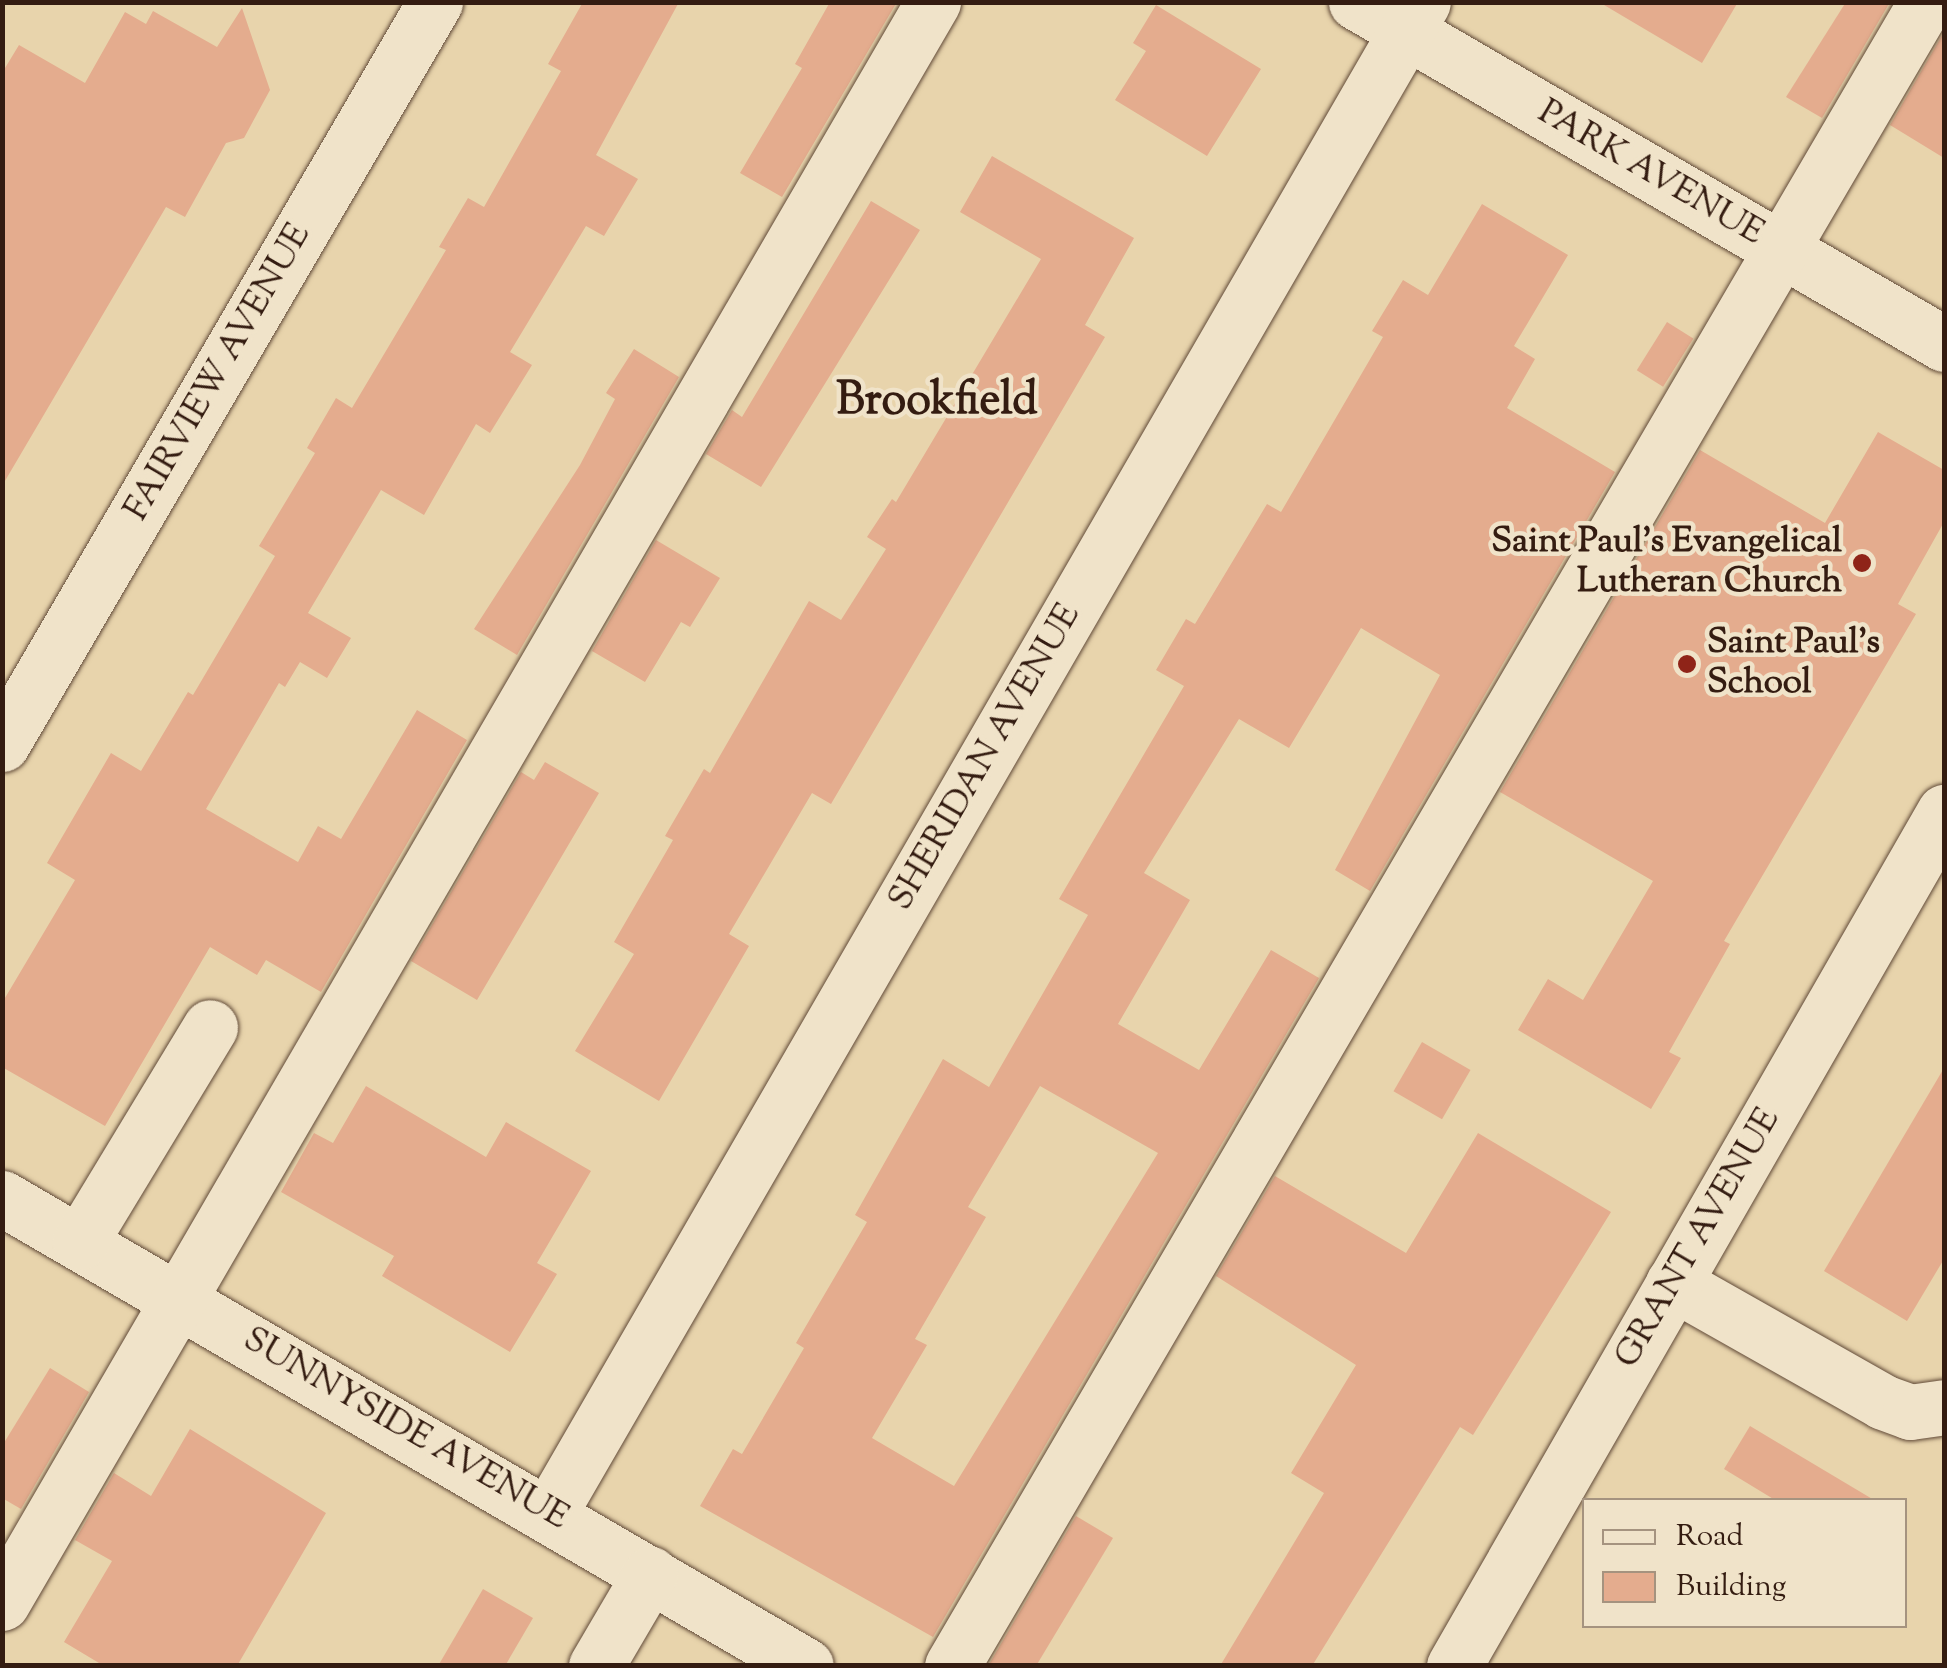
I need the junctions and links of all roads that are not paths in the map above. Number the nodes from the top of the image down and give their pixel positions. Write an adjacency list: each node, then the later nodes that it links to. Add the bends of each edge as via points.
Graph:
1 (435, 2): 8 (street, FAIRVIEW AVENUE)
2 (933, 2): 14 (street)
3 (1356, 2): 5 (street, PARK AVENUE)
4 (1926, 2): 6 (street)
5 (1415, 18): 6 (street, PARK AVENUE); 16 (street, SHERIDAN AVENUE)
6 (1782, 250): 7 (street, PARK AVENUE); 21 (street)
7 (1944, 344)
8 (8, 721)
9 (1944, 812): 13 (street, GRANT AVENUE)
10 (210, 1027): 12 (street)
11 (2, 1198): 12 (street, SUNNYSIDE AVENUE)
12 (80, 1242): 14 (street, SUNNYSIDE AVENUE)
13 (1673, 1283): 15 (street, via 1883,1402 1910,1412); 22 (street, GRANT AVENUE)
14 (180, 1299): 16 (street, SUNNYSIDE AVENUE); 18 (street)
15 (1944, 1407)
16 (550, 1514): 17 (street, SUNNYSIDE AVENUE)
17 (650, 1574): 19 (street); 20 (street, SUNNYSIDE AVENUE)
18 (2, 1603)
19 (596, 1666)
20 (806, 1666)
21 (952, 1666)
22 (1454, 1666)

